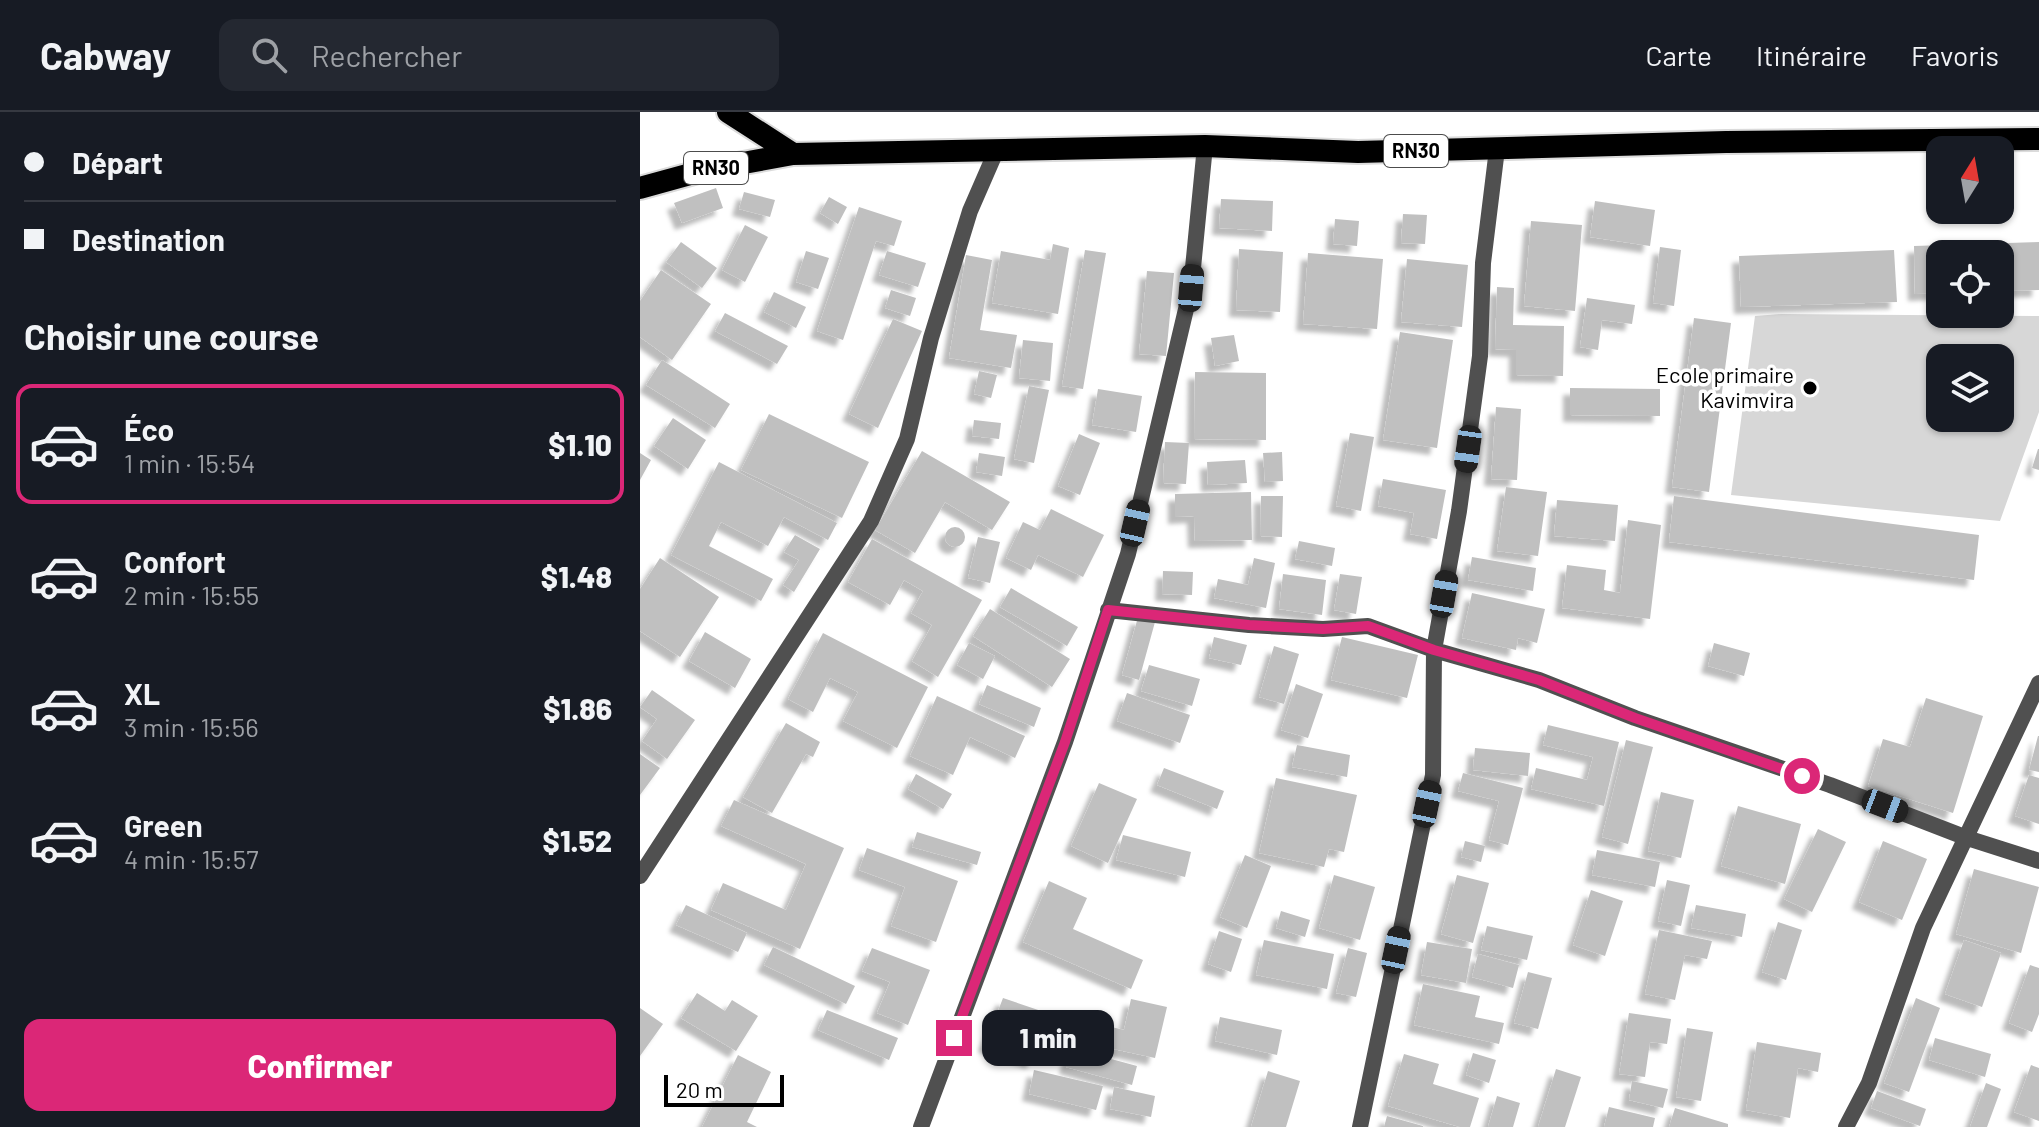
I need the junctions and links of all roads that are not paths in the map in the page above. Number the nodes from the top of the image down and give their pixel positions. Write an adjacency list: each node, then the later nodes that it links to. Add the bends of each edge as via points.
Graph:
1 (728, 112): 6 (highway, RN30)
2 (2039, 139): 5 (highway, RN30)
3 (1205, 146): 4 (highway, RN30); 5 (highway, RN30, via 1358,152); 8 (street, via 1191,288 1128,554)
4 (997, 149): 6 (highway, RN30); 13 (street, via 970,211 907,439 871,521)
5 (1497, 149): 9 (street, via 1483,263 1480,356)
6 (793, 154): 7 (highway, RN30)
7 (640, 188)
8 (1108, 610): 9 (street, via 1249,625 1368,626); 14 (street, via 1065,742)
9 (1434, 650): 11 (street, via 1539,680); 15 (street, via 1433,775)
10 (2039, 683): 11 (street)
11 (1967, 838): 12 (street); 16 (street, via 1923,928 1869,1083)
12 (2039, 861)
13 (640, 876)
14 (921, 1127)
15 (1360, 1127)
16 (1846, 1127)

